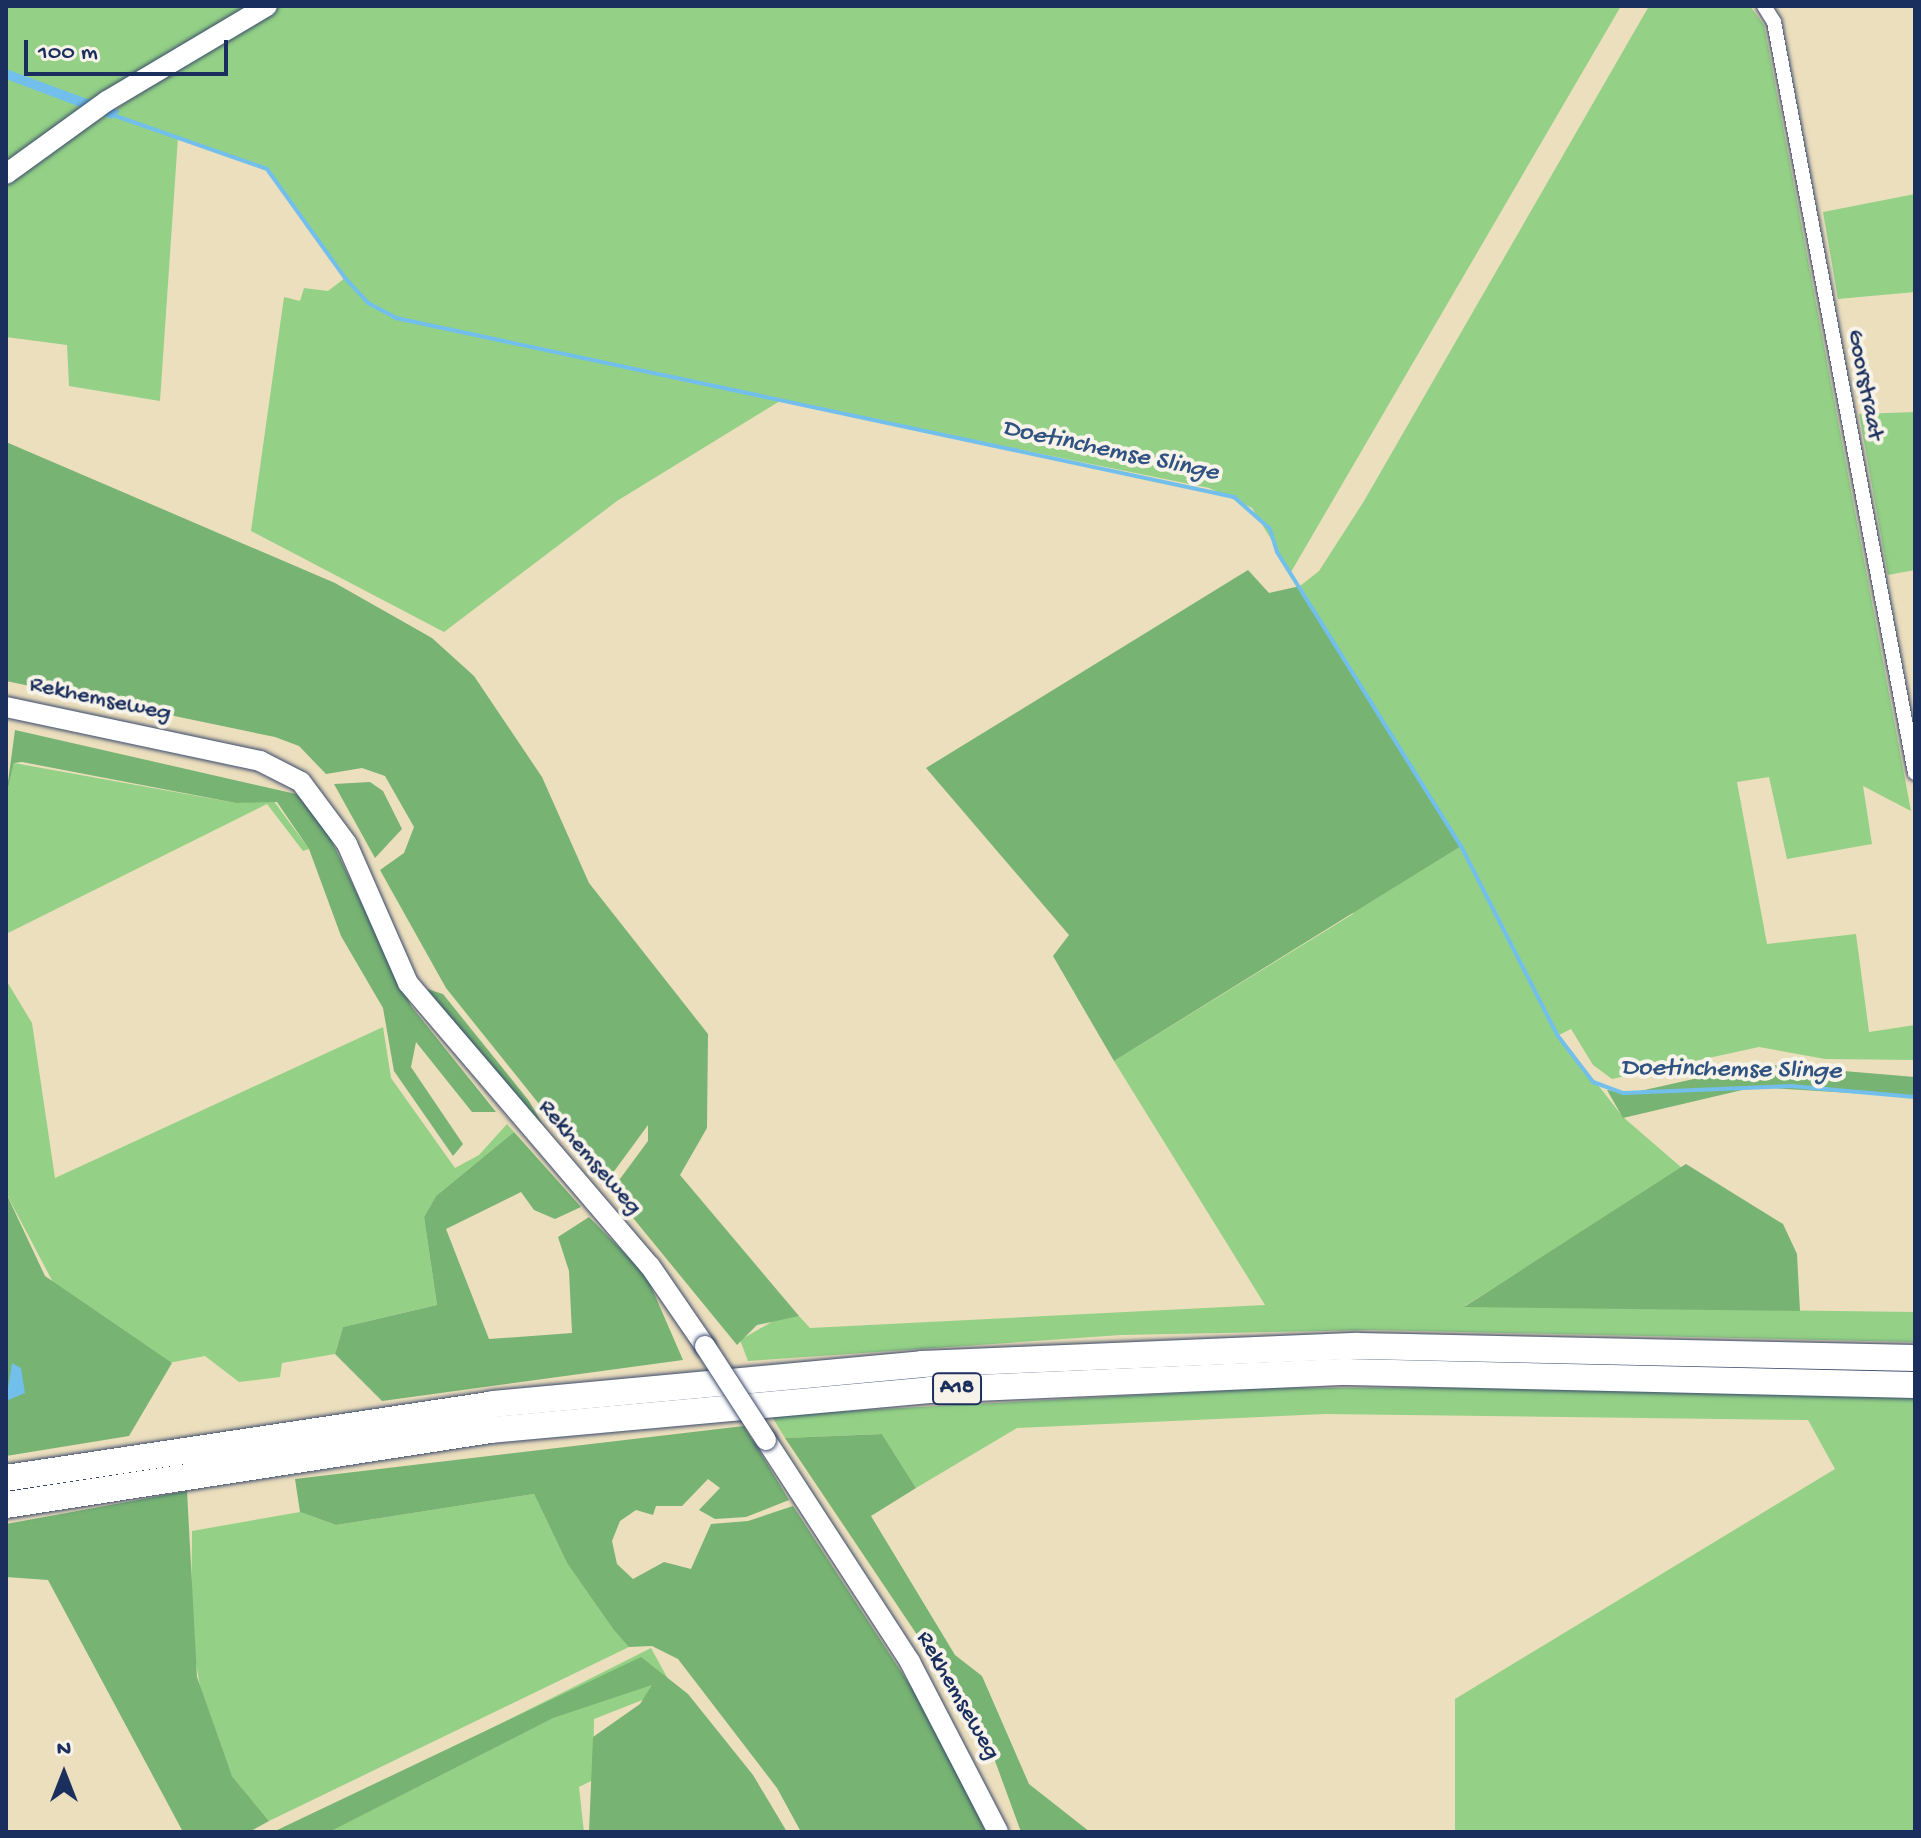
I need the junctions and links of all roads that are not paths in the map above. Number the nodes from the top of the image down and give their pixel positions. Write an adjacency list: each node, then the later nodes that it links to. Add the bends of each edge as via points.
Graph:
1 (267, 6): 3 (street, via 107,101)
2 (1764, 6): 5 (street, Goorstraat, via 1774,22)
3 (6, 174)
4 (6, 707): 10 (street, Rekhemseweg, bridge, via 260,761 301,782 347,844 408,983 650,1266 705,1346 940,1713)
5 (1915, 773)
6 (1915, 1358): 8 (highway, A18, via 1358,1346 922,1364 493,1404)
7 (1915, 1385): 9 (highway, A18, via 1347,1372 930,1390 491,1430)
8 (6, 1478)
9 (6, 1505)
10 (998, 1832)

